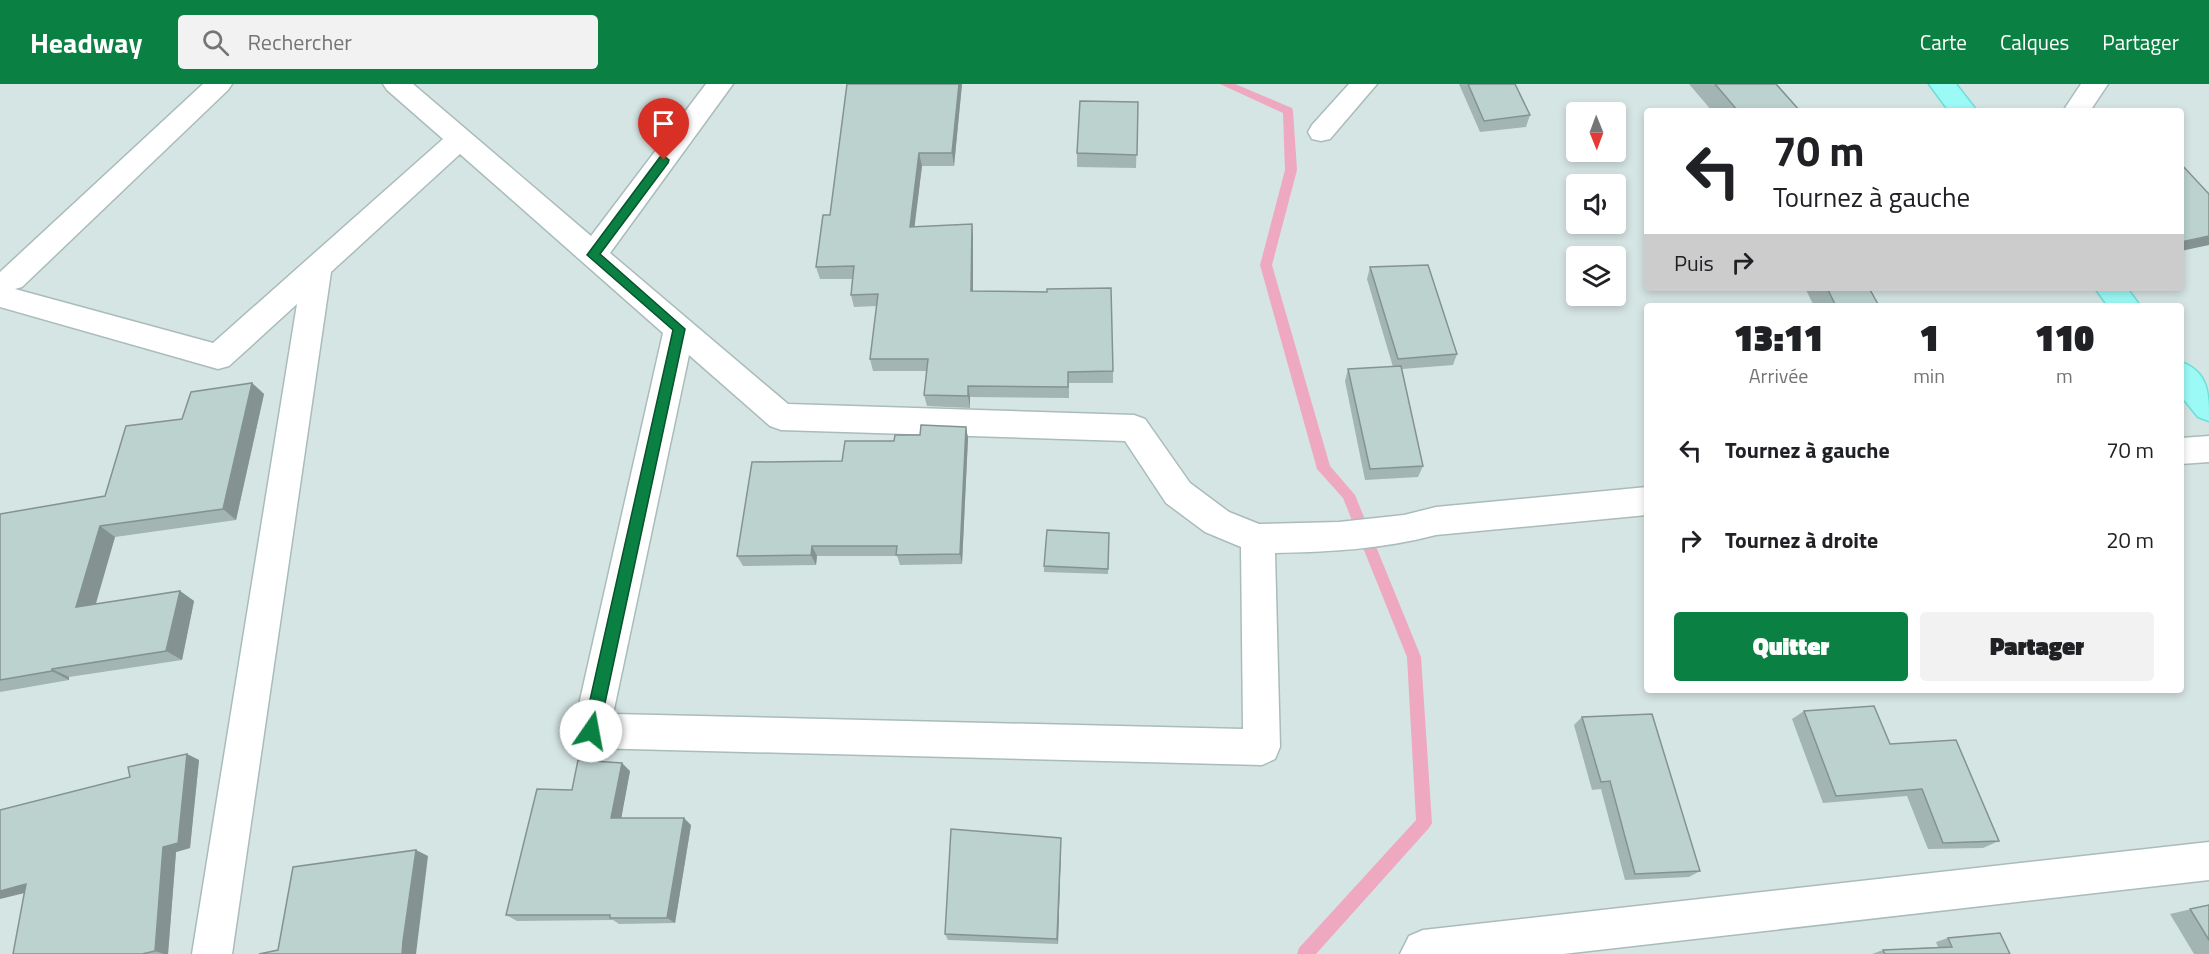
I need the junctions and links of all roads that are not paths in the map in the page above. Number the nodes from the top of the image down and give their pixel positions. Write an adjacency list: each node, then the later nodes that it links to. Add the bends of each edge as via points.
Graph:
1 (219, 84): 13 (street)
2 (396, 84): 10 (street)
3 (720, 84): 11 (street)
4 (1364, 84): 9 (street)
5 (1942, 84): 7 (main road)
6 (2096, 84): 8 (street)
7 (1962, 108)
8 (2078, 108)
9 (1321, 132)
10 (460, 139): 11 (street); 12 (street)
11 (593, 255): 16 (street)
12 (317, 267): 13 (street, via 218,357); 24 (street)
13 (3, 286)
14 (2112, 291): 15 (main road)
15 (2122, 303)
16 (679, 329): 22 (street, via 782,417 1134,428 1178,493 1217,522); 22 (street, via 591,731 1262,747)
17 (2184, 378): 18 (main road)
18 (2209, 408)
19 (2209, 449): 20 (street)
20 (2184, 452)
21 (1644, 501): 22 (street, via 1436,521 1339,537)
22 (1258, 539)
23 (2209, 861): 25 (street, via 1423,950)
24 (212, 954)
25 (1420, 954)

